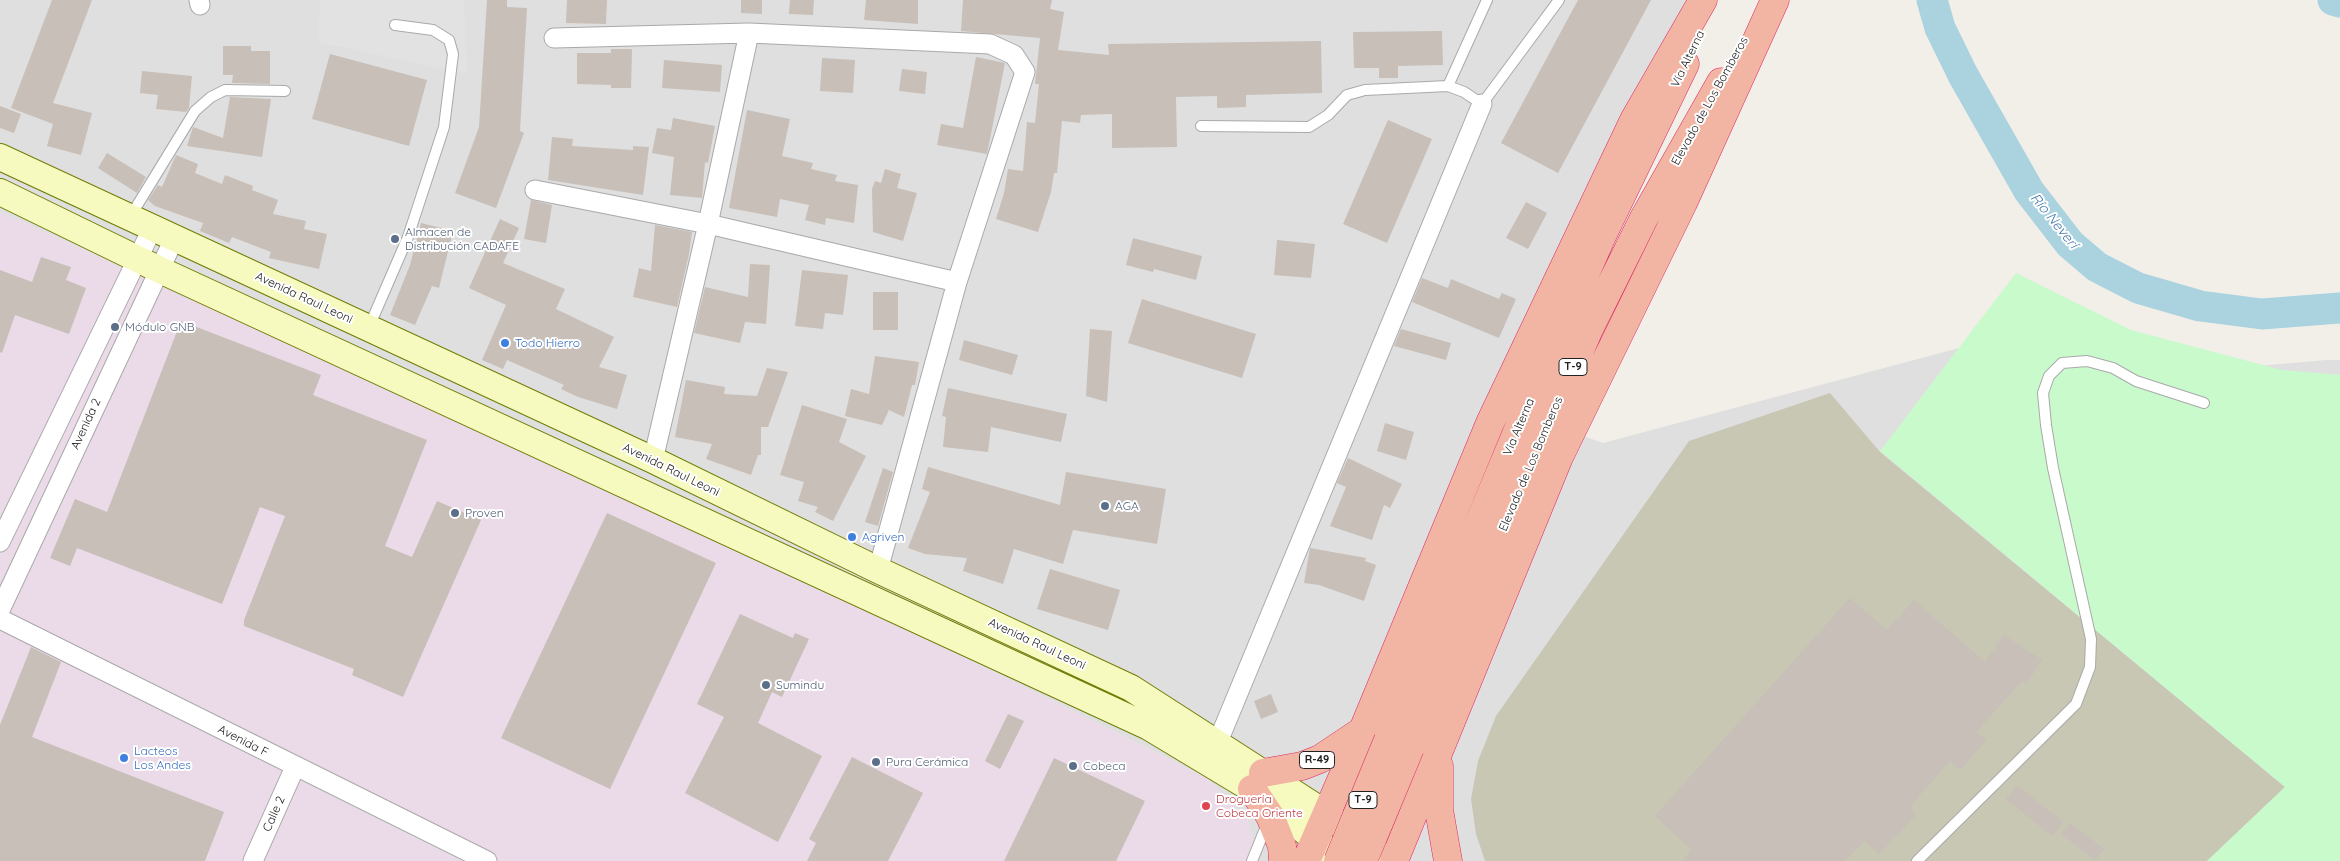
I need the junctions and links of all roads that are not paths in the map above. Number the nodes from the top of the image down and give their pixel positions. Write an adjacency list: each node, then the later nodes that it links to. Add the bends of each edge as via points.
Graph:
1 (1487, 0): 10 (lane)
2 (1559, 0): 12 (lane)
3 (1703, 0): 28 (highway, T-9, via 1634,120 1490,423)
4 (1716, 0): 31 (highway, Vía Alterna / T-9, via 1558,335)
5 (1766, 0): 31 (highway, Elevado de Los Bomberos / T-9, via 1644,218 1589,329)
6 (1775, 0): 29 (highway, Elevado de Los Bomberos / T-9, via 1683,203 1559,457)
7 (395, 25): 21 (lane, via 433,30 448,40 453,54 444,127 408,237)
8 (749, 33): 9 (street); 17 (street); 20 (street, via 990,44 1014,55 1025,72)
9 (554, 38)
10 (1448, 86): 12 (lane); 13 (lane, via 1365,90 1347,95 1328,116 1309,127)
11 (285, 91): 18 (lane, via 225,90 195,111)
12 (1482, 104): 30 (street)
13 (1201, 126)
14 (0, 157): 18 (main road, Avenida Raul Leoni)
15 (535, 190): 17 (street)
16 (0, 192): 19 (main road, Avenida Raul Leoni)
17 (708, 224): 20 (street); 23 (street)
18 (152, 228): 19 (street, Avenida 2); 21 (main road, Avenida Raul Leoni)
19 (148, 264): 24 (street, Avenida 2); 26 (street, Avenida 2); 33 (main road, Avenida Raul Leoni, via 1149,727)
20 (957, 282): 25 (street)
21 (369, 328): 23 (main road, Avenida Raul Leoni)
22 (2204, 403): 46 (lane, via 2136,381 2114,368 2087,361 2062,363 2049,376 2043,393 2046,425 2091,639 2090,667 2076,704)
23 (653, 460): 25 (main road, Avenida Raul Leoni)
24 (0, 542)
25 (878, 570): 30 (main road, Avenida Raul Leoni, via 1131,688)
26 (0, 610)
27 (0, 619): 32 (street, Avenida F)
28 (1363, 730): 33 (highway, R-49, via 1320,759); 34 (highway, T-9)
29 (1442, 743): 44 (highway, Elevado de Los Bomberos / T-9); 45 (highway, T-9, via 1439,810)
30 (1217, 744): 33 (main road, Avenida Raul Leoni)
31 (1399, 744): 41 (highway, Vía Alterna / T-9, bridge); 42 (highway, Elevado de Los Bomberos / T-9, bridge)
32 (295, 767): 37 (street, Calle 2); 38 (street, Avenida F)
33 (1257, 781): 34 (main road, Avenida Raul Leoni); 35 (highway); 36 (main road, Avenida Raul Leoni)
34 (1325, 814): 36 (highway, T-9); 43 (main road, Avenida Raul Leoni)
35 (1270, 816): 39 (lane); 40 (highway, via 1282,846)
36 (1310, 850): 41 (main road, Avenida Raul Leoni)
37 (253, 861)
38 (487, 861)
39 (1252, 861)
40 (1283, 861)
41 (1340, 861)
42 (1364, 861)
43 (1387, 861)
44 (1394, 861)
45 (1448, 861)
46 (1918, 861)

